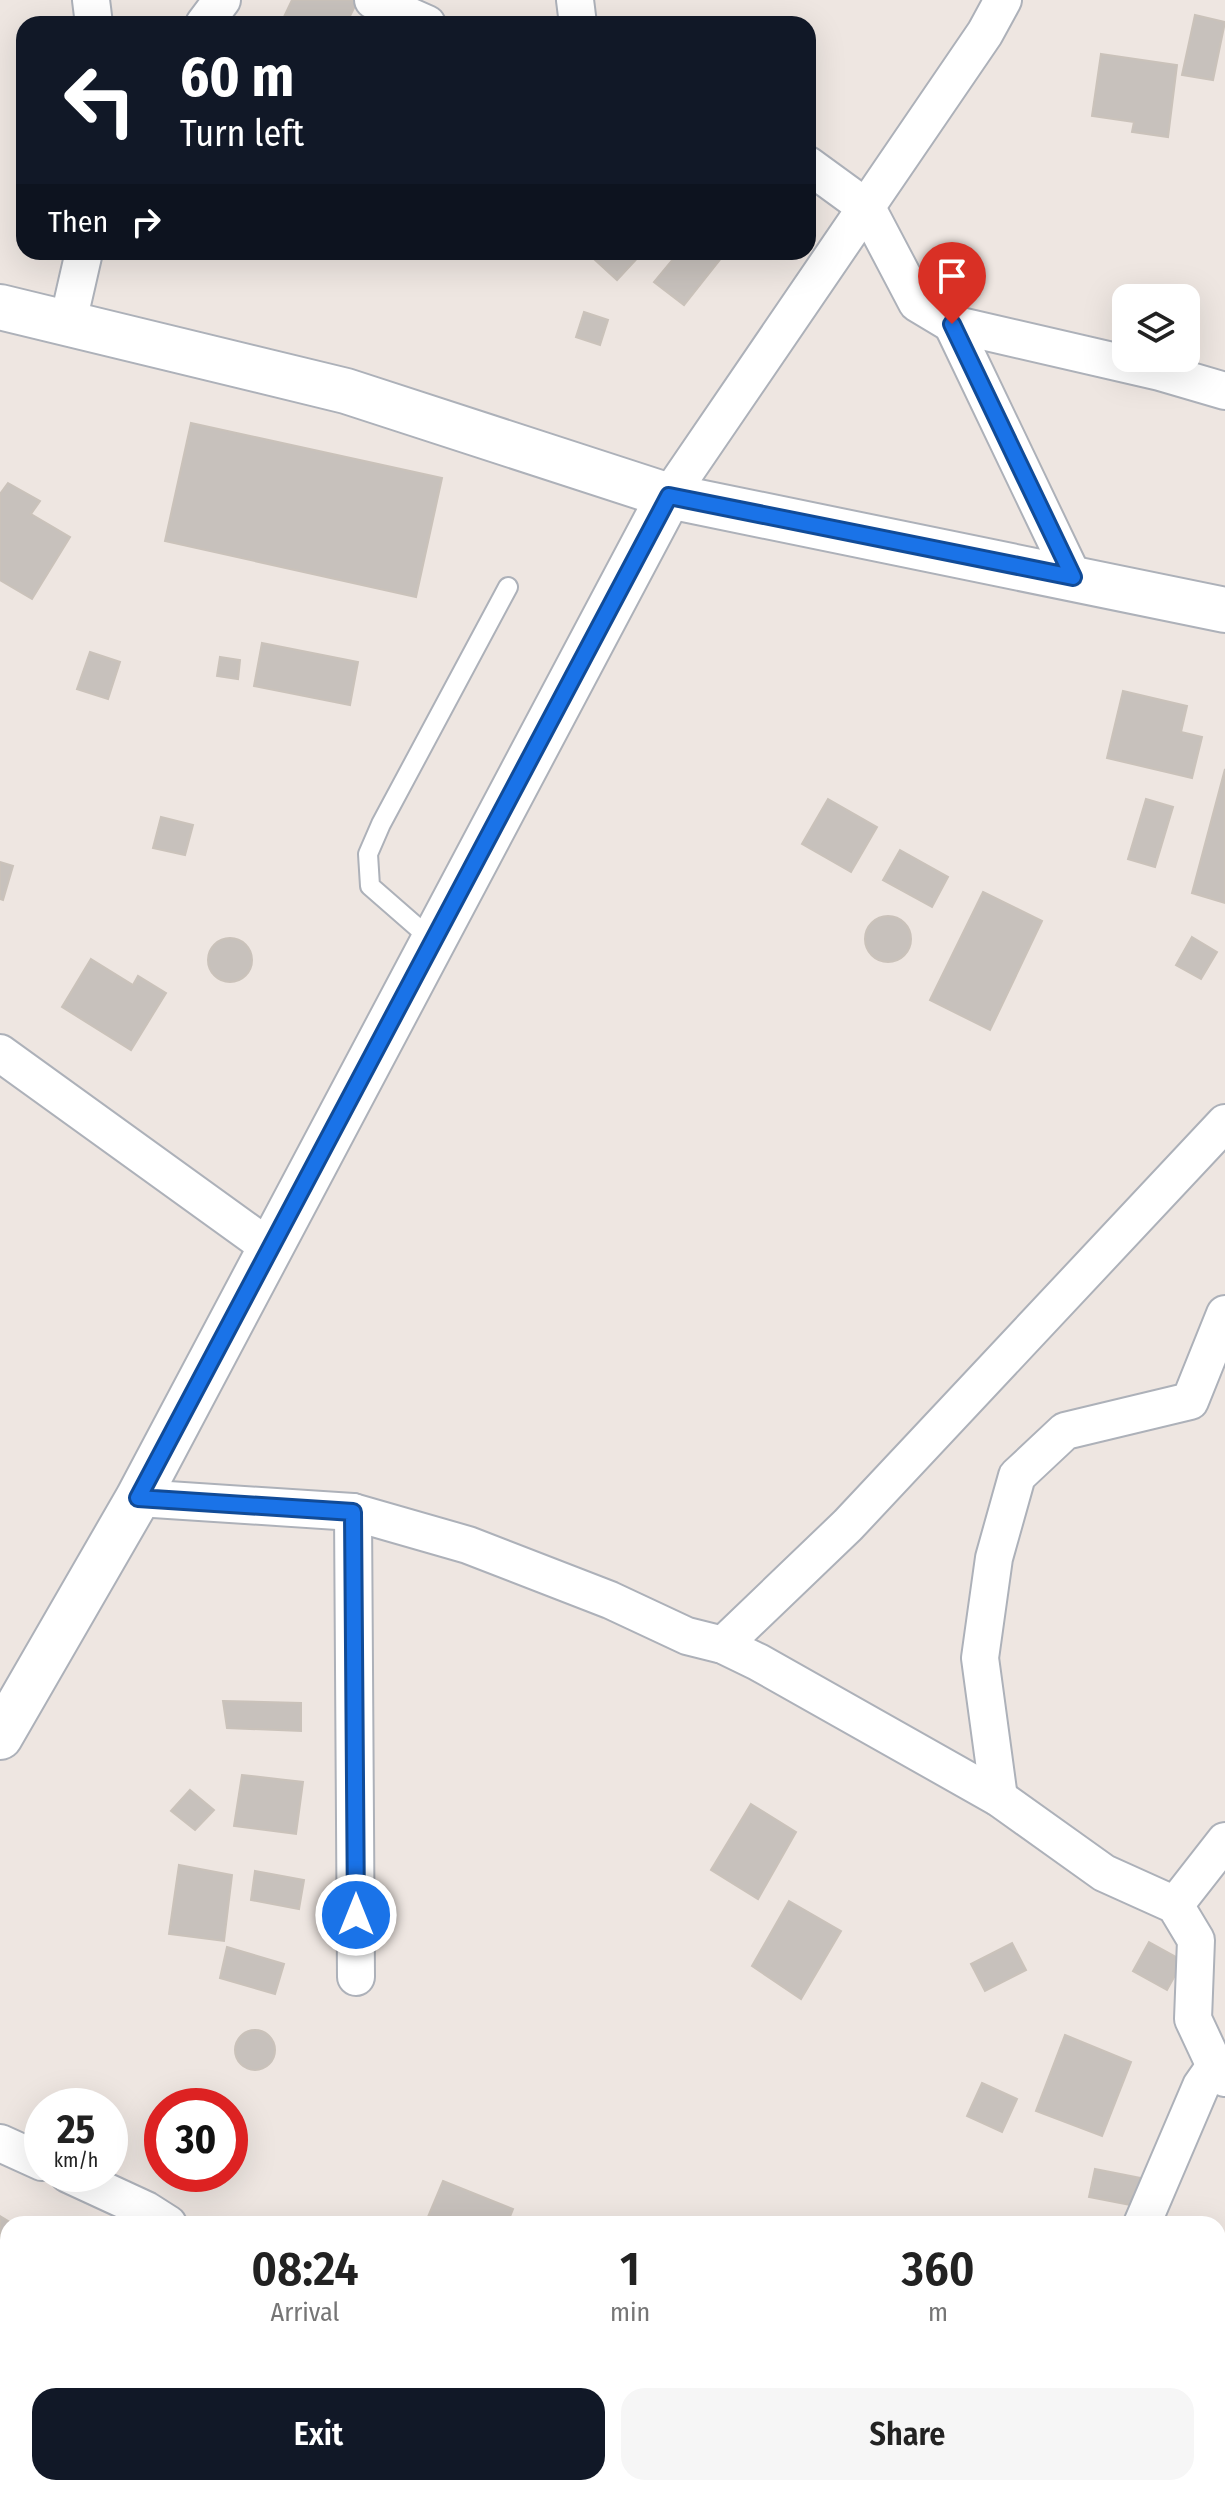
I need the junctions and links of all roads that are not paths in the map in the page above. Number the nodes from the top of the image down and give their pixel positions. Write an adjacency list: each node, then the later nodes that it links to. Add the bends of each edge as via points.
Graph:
1 (373, 0): 3 (street)
2 (1003, 0): 5 (street)
3 (409, 16)
4 (816, 171): 5 (street)
5 (867, 208): 9 (street, via 917,303); 11 (street)
6 (82, 260): 8 (street)
7 (0, 307): 8 (street)
8 (68, 322): 11 (street, via 346,391)
9 (952, 324): 10 (street); 12 (street)
10 (1225, 391)
11 (669, 496): 12 (street); 15 (street)
12 (1073, 577): 14 (street)
13 (508, 587): 15 (lane, via 368,854 370,886)
14 (1225, 610)
15 (433, 941): 18 (street)
16 (0, 1053): 18 (street)
17 (1225, 1123): 22 (street, via 848,1525)
18 (270, 1248): 20 (street)
19 (1225, 1314): 24 (street, via 1190,1401 1065,1431 1017,1476 994,1558 980,1658)
20 (138, 1498): 21 (street); 23 (street)
21 (353, 1512): 22 (street, via 468,1545 687,1636); 27 (street)
22 (723, 1645): 24 (street)
23 (0, 1737)
24 (999, 1798): 26 (street, via 1104,1873)
25 (1225, 1841): 26 (street)
26 (1175, 1905): 28 (street, via 1196,1940 1193,2019)
27 (356, 1977)
28 (1220, 2072): 33 (street, via 1201,2086)
29 (0, 2143): 30 (street)
30 (24, 2154)
31 (107, 2192): 32 (street)
32 (155, 2216)
33 (1145, 2216)

